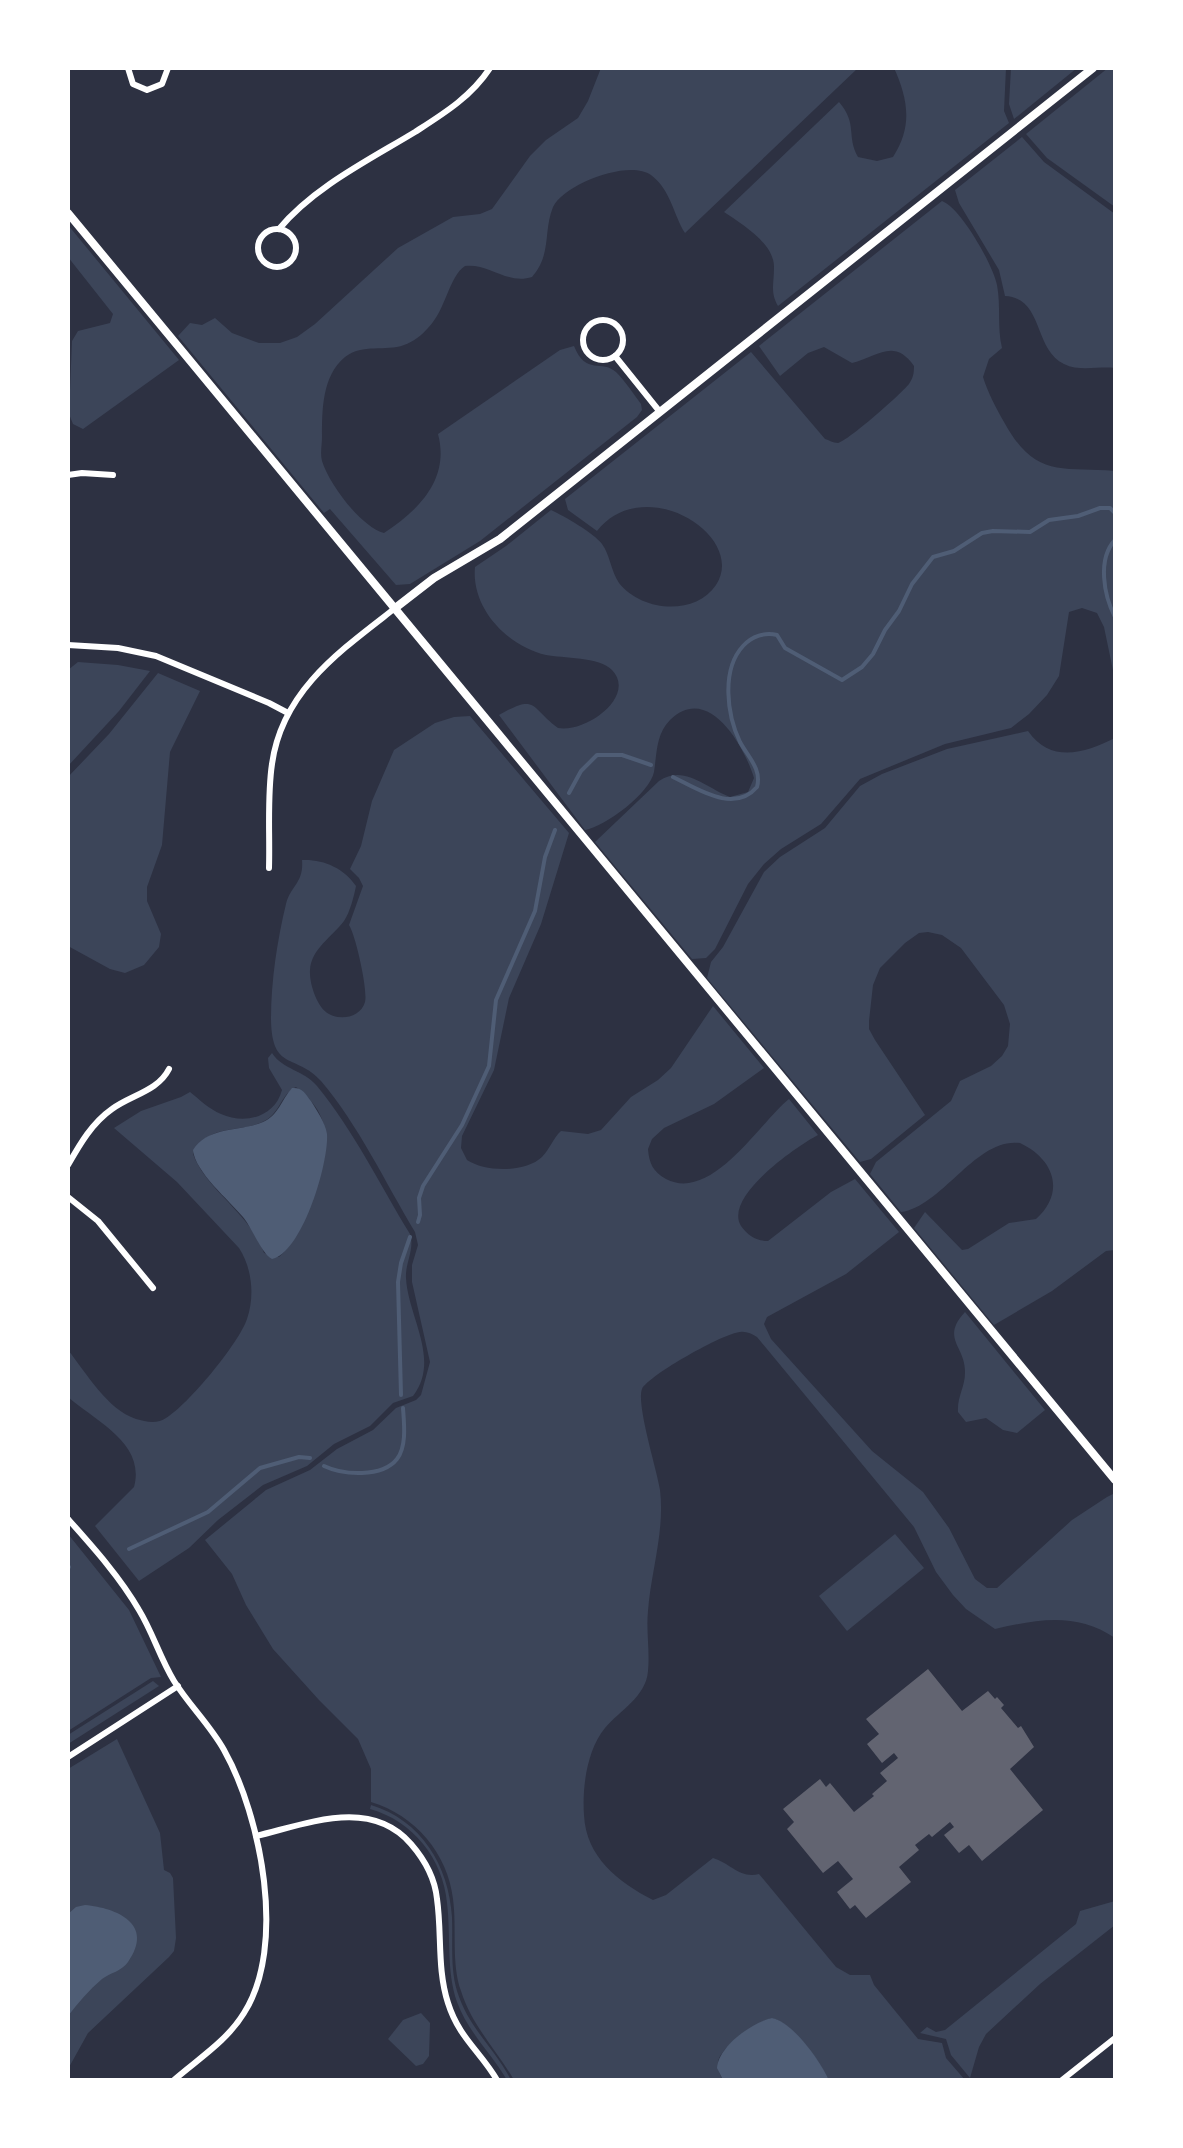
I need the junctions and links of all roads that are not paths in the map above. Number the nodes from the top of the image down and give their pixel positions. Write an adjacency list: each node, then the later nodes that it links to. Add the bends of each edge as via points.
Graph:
1 (128, 68): 2 (street, via 133,84 147,90 162,84)
2 (168, 68)
3 (490, 68): 6 (street, via 450,109 338,180)
4 (1093, 68): 8 (street)
5 (68, 213): 11 (street)
6 (279, 229): 6 (street, via 263,235 258,246 264,263 275,268 292,261 297,250 294,239)
7 (615, 356): 7 (street, via 623,339 618,326 606,320 590,324 583,339 587,352 598,359); 8 (street)
8 (660, 412): 11 (street, via 500,539)
9 (68, 475): 10 (street)
10 (113, 475)
11 (394, 609): 13 (street, via 319,670); 19 (street)
12 (68, 645): 13 (street, via 156,656)
13 (288, 713): 14 (street, via 272,765)
14 (269, 868)
15 (169, 1069): 16 (street, via 152,1088 100,1119)
16 (68, 1165)
17 (68, 1197): 18 (street, via 98,1221)
18 (153, 1288)
19 (1115, 1480)
20 (68, 1519): 21 (street, via 135,1604)
21 (178, 1686): 22 (street); 23 (street, via 224,1750)
22 (68, 1757)
23 (256, 1836): 25 (street, via 265,1910 259,1982 229,2033); 26 (street, via 354,1816 380,1822 406,1839 423,1859 435,1887 443,1981 453,2016)
24 (1115, 2038): 27 (street)
25 (174, 2080)
26 (497, 2080)
27 (1062, 2080)

